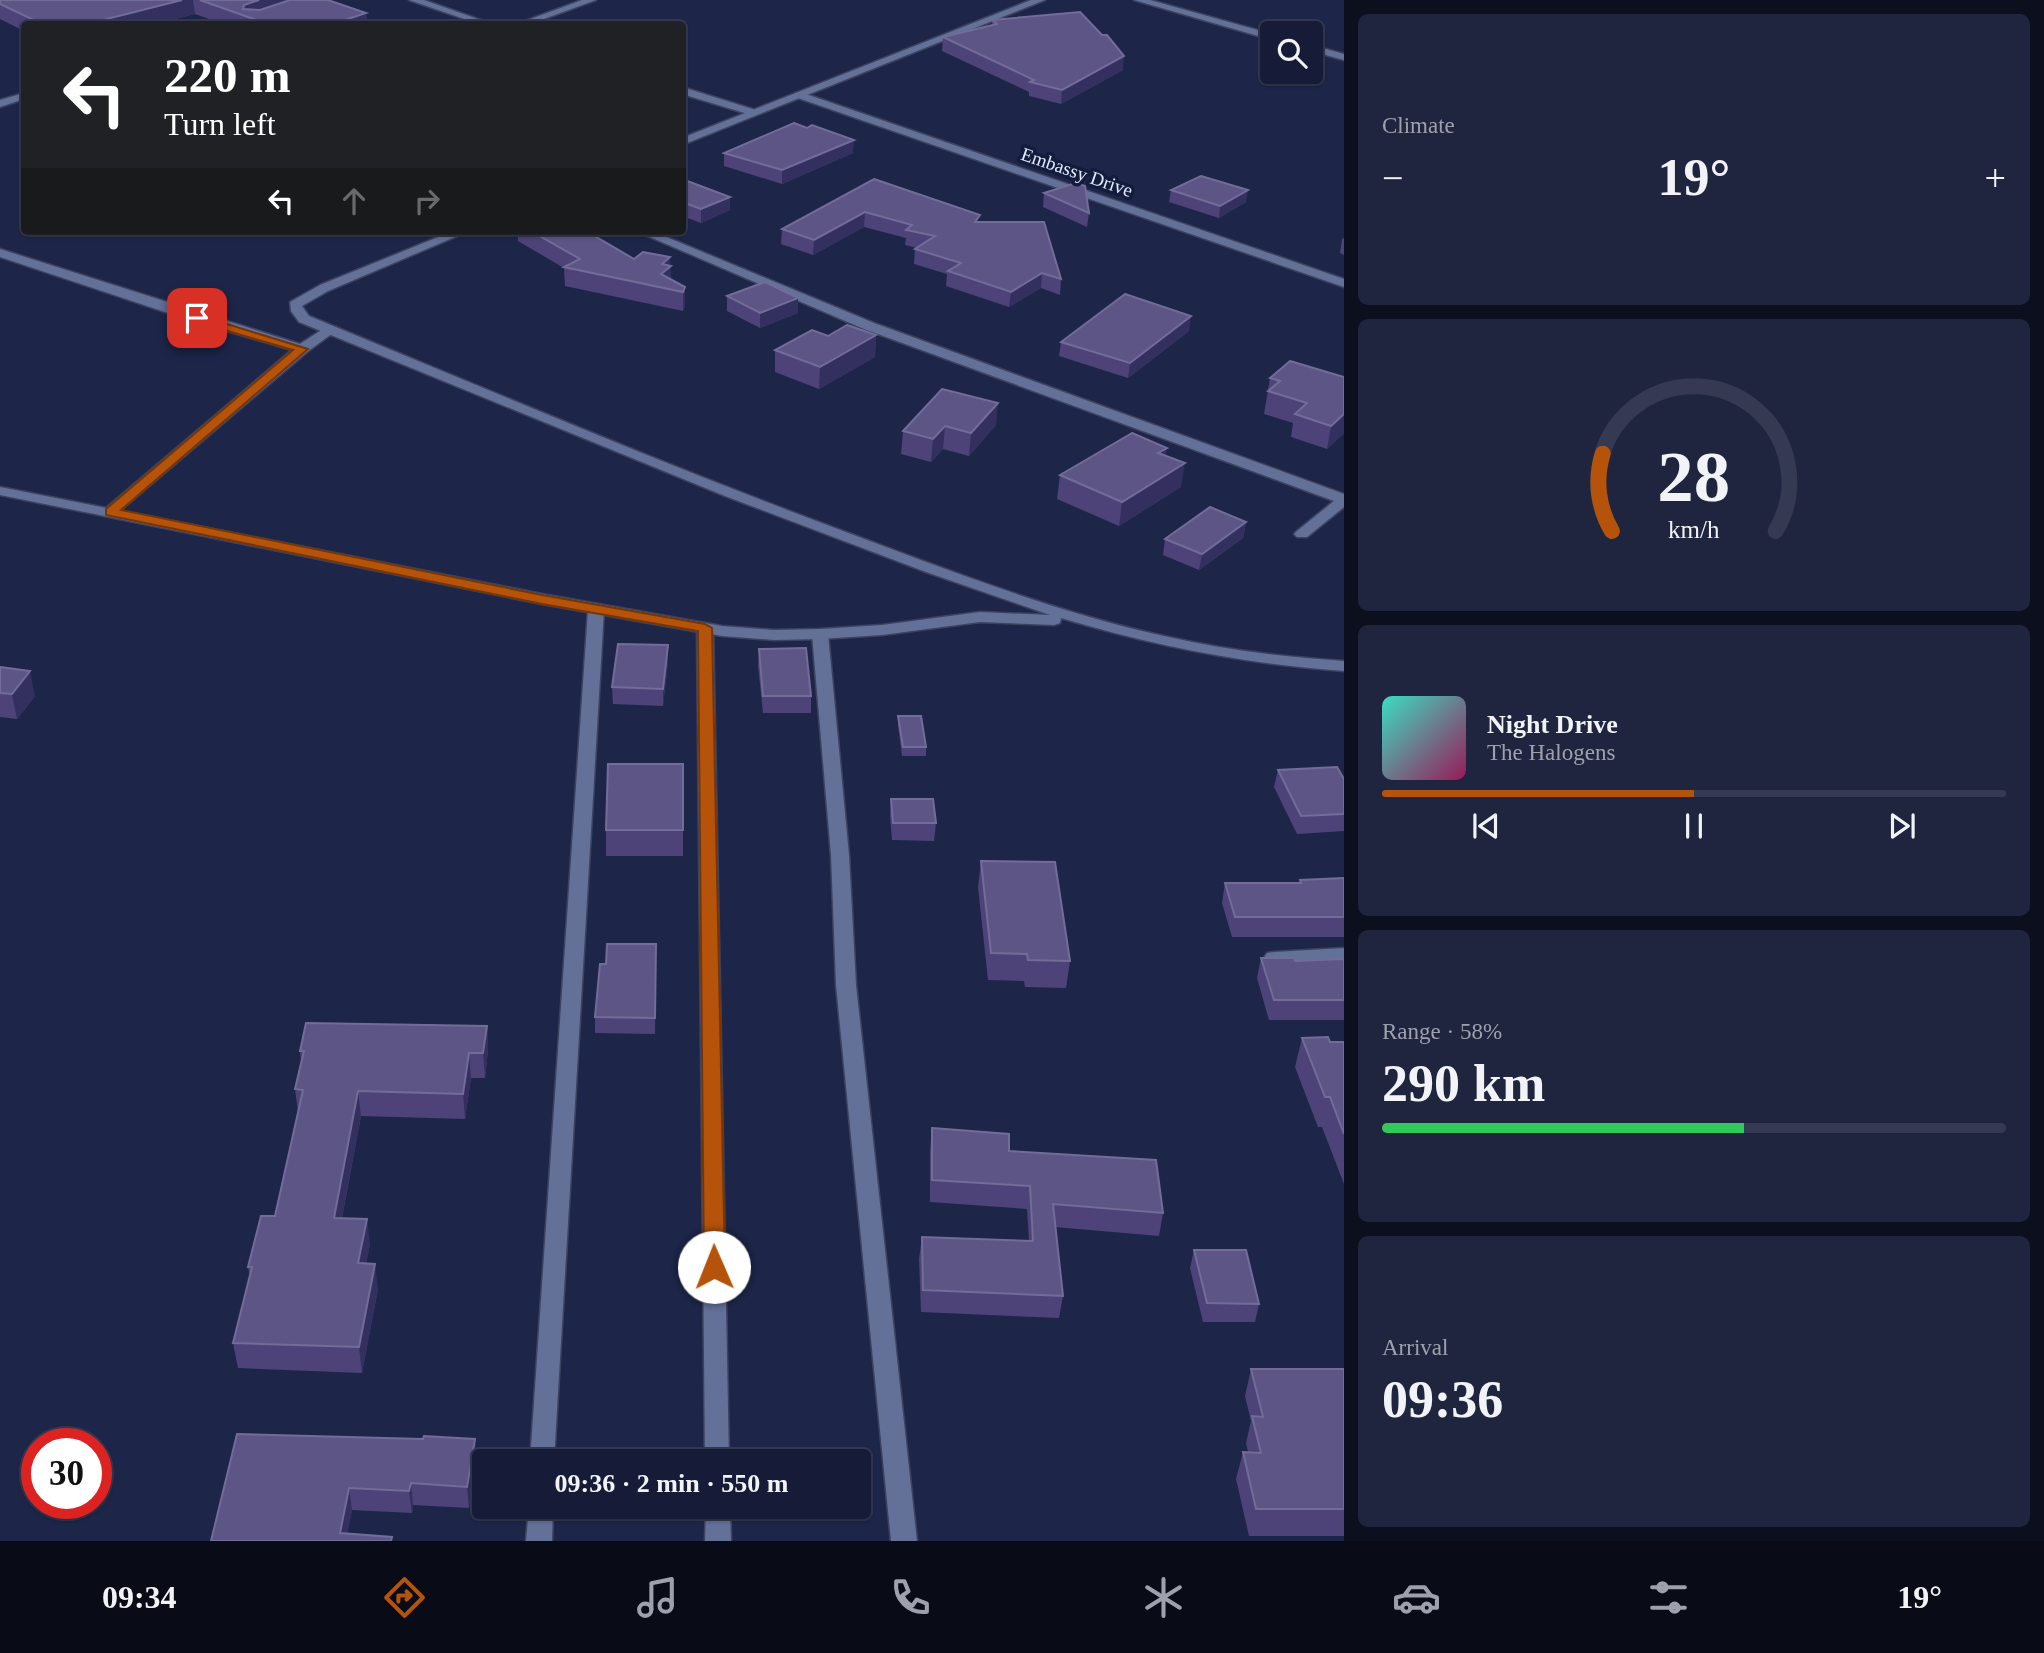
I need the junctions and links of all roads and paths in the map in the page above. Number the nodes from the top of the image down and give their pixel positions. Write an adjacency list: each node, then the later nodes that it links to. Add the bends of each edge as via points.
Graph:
1 (414, 0): 5 (street)
2 (591, 0): 6 (street)
3 (1040, 0): 11 (street)
4 (1139, 0): 7 (street)
5 (478, 21)
6 (531, 21)
7 (1260, 34)
8 (1323, 51): 9 (street)
9 (1344, 57)
10 (686, 91): 14 (street)
11 (799, 95): 14 (street); 19 (street, Embassy Drive)
12 (21, 97): 13 (street)
13 (0, 104)
14 (755, 113): 15 (street)
15 (686, 140)
16 (453, 235): 20 (street, via 324,288 295,305 304,318)
17 (652, 235): 23 (street, via 869,326)
18 (0, 253): 21 (street)
19 (1344, 283)
20 (331, 330): 21 (street); 26 (street, via 663,467)
21 (302, 349): 24 (street)
22 (0, 491): 24 (street)
23 (1344, 500): 25 (street)
24 (110, 512): 27 (street)
25 (1302, 534)
26 (970, 584): 28 (street, via 973,602); 30 (street)
27 (596, 610): 29 (street); 35 (street)
28 (963, 618): 30 (street, via 1042,619); 31 (street)
29 (705, 628): 31 (street); 36 (street)
30 (1106, 628): 32 (street, via 1196,648)
31 (820, 634): 41 (street, via 840,855 846,985)
32 (1344, 666)
33 (1344, 954): 34 (street)
34 (1274, 958)
35 (543, 1449)
36 (717, 1449)
37 (540, 1519): 39 (street)
38 (718, 1519): 40 (street)
39 (539, 1541)
40 (718, 1541)
41 (904, 1541)

